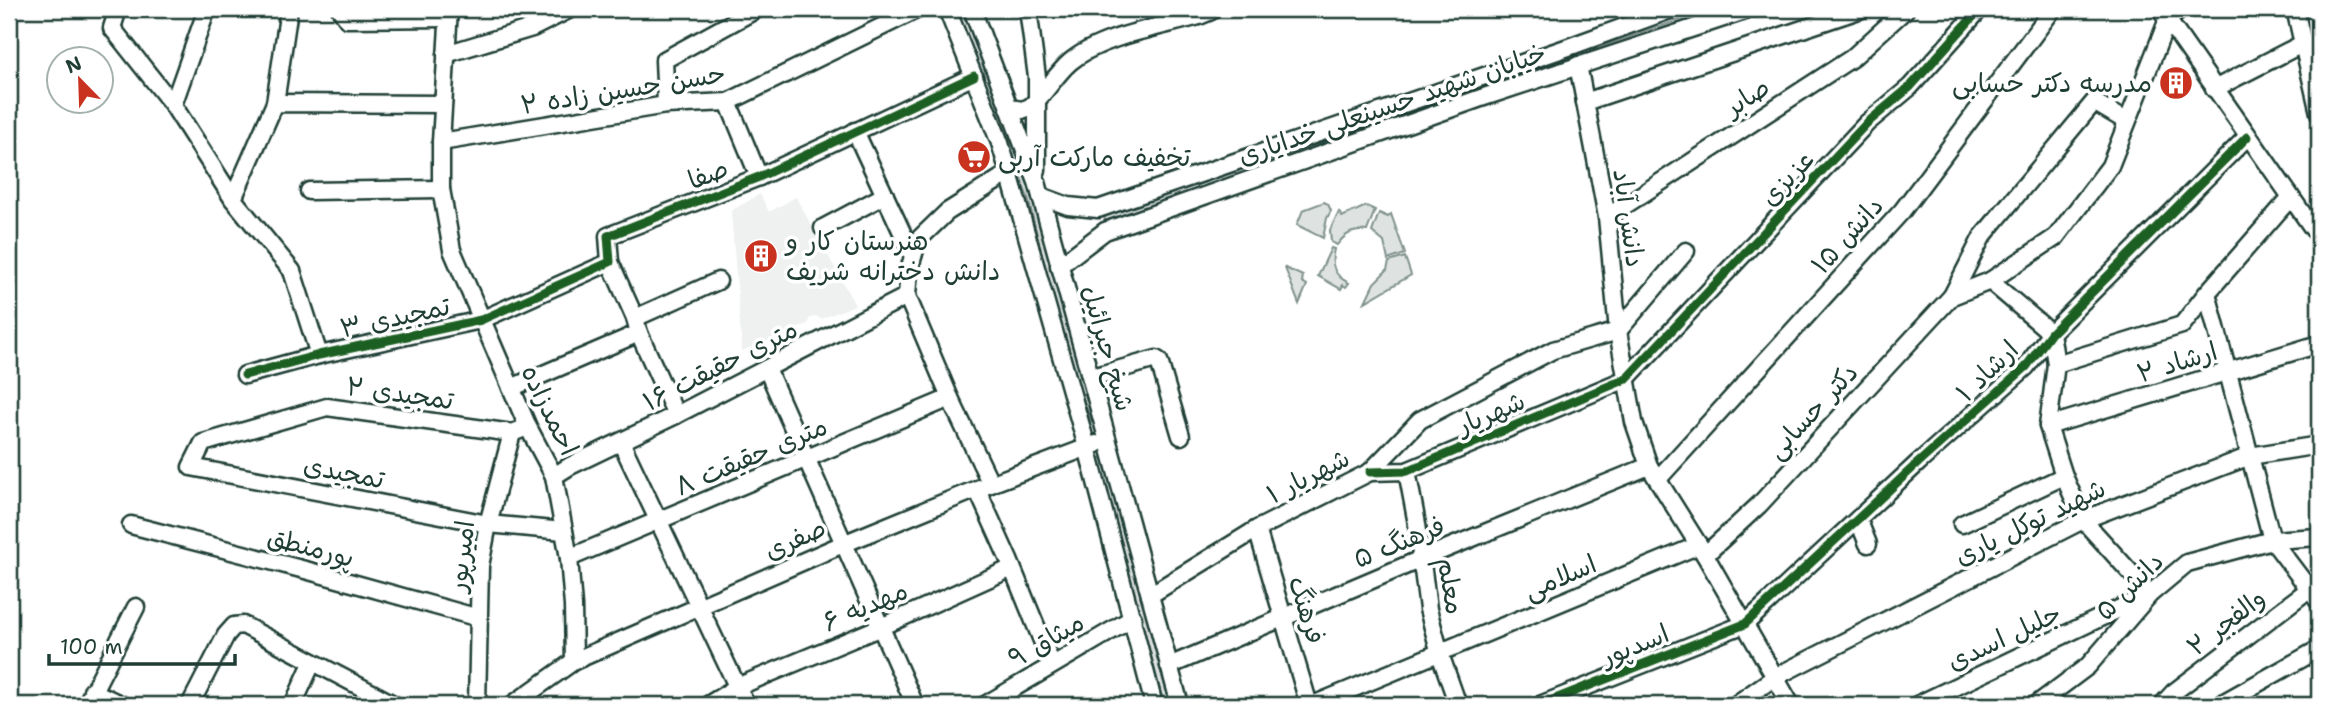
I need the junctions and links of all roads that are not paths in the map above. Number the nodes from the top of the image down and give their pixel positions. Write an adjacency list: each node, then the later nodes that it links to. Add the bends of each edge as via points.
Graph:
1 (118, 9): 32 (street, via 112,28)
2 (206, 9): 32 (street)
3 (289, 9): 30 (street)
4 (340, 9): 20 (street, via 347,19)
5 (570, 9): 23 (street, via 532,28)
6 (757, 9): 33 (street, via 664,60)
7 (918, 9): 28 (street, حسن حسین زاده ۲)
8 (947, 9): 25 (street, شیخ جبرائیل)
9 (972, 9): 34 (street, شیخ جبرائیل)
10 (1028, 9): 27 (street)
11 (1672, 9): 48 (street, خیابان شهید حسینعلی خدایاری)
12 (1751, 9): 24 (street, خیابان شهید حسینعلی خدایاری)
13 (1862, 9): 29 (street)
14 (1906, 9): 49 (street, صابر, via 1852,58)
15 (1980, 9): 73 (street, عزیزی)
16 (2053, 9): 90 (street, دانش ۱۵, via 1902,211)
17 (2182, 9): 21 (street)
18 (2295, 9): 22 (street)
19 (1212, 10): 27 (street, via 1086,50)
20 (449, 13): 23 (street, احمدزاده)
21 (2164, 14): 26 (street); 36 (street, دکتر حسابی)
22 (2311, 53): 26 (street); 35 (street)
23 (446, 54): 31 (street, احمدزاده)
24 (1578, 65): 29 (street, دانش آباد); 52 (street, خیابان شهید حسینعلی خدایاری)
25 (974, 76): 37 (street, صفا); 40 (street, شیخ جبرائیل)
26 (2214, 89): 38 (street)
27 (1037, 101): 34 (street, via 1022,110); 43 (street)
28 (728, 102): 33 (street, حسن حسین زاده ۲); 41 (street)
29 (1585, 102): 49 (street, دانش آباد)
30 (275, 103): 31 (street); 47 (street)
31 (443, 104): 39 (street, احمدزاده)
32 (173, 105): 47 (street)
33 (666, 105): 39 (street, حسن حسین زاده ۲)
34 (1010, 108): 43 (street, شیخ جبرائیل)
35 (2319, 113)
36 (2126, 121): 58 (street, دکتر حسابی, via 2110,166 2056,237); 61 (street, دکتر حسابی, via 2094,102 1982,237)
37 (855, 131): 41 (street, صفا); 45 (street)
38 (2247, 137): 46 (street); 65 (street, ارشاد ۱)
39 (441, 142): 42 (street, احمدزاده)
40 (1009, 173): 54 (street, via 947,212 918,240); 84 (street, شیخ جبرائیل)
41 (759, 177): 55 (street, صفا, via 608,236)
42 (441, 189): 44 (street); 62 (street, احمدزاده, via 452,250)
43 (1039, 189): 48 (street, خیابان شهید حسینعلی خدایاری, via 1068,205); 56 (street, شیخ جبرائیل)
44 (309, 191)
45 (885, 195): 50 (street); 54 (street)
46 (2290, 198): 51 (street); 59 (street)
47 (233, 199): 67 (street, via 292,271)
48 (1098, 209): 52 (street, via 1098,224)
49 (1608, 217): 64 (street, دانش آباد)
50 (823, 228)
51 (2316, 228)
52 (1105, 231): 56 (street, خیابان شهید حسینعلی خدایاری)
53 (1686, 250): 64 (street)
54 (913, 256): 60 (street)
55 (610, 262): 62 (street); 63 (street)
56 (1059, 266): 72 (street, شیخ جبرائیل)
57 (718, 281): 63 (street)
58 (1990, 281): 61 (street, دکتر حسابی); 65 (street)
59 (2207, 293): 68 (street, via 2182,325); 70 (street)
60 (907, 296): 69 (street, ۱۶ متری حقیقت); 75 (street)
61 (1952, 296): 106 (street, دکتر حسابی, via 1759,505)
62 (481, 320): 67 (street, تمجیدی ۳); 74 (street, احمدزاده)
63 (637, 325): 74 (street); 76 (street)
64 (1618, 331): 73 (street, دانش آباد); 89 (street, شهریار ۱, via 1553,350 1420,420)
65 (2051, 333): 68 (street); 94 (street, ارشاد ۱, via 2026,367)
66 (2319, 344): 70 (street, ارشاد ۲)
67 (319, 355): 71 (street, تمجیدی ۳)
68 (2056, 364): 77 (street)
69 (767, 369): 76 (street, ۱۶ متری حقیقت); 86 (street)
70 (2227, 372): 77 (street, ارشاد ۲); 85 (street)
71 (245, 376)
72 (1092, 377): 80 (street, via 1156,359); 81 (street, شیخ جبرائیل)
73 (1626, 379): 88 (street, شهریار); 90 (street, دانش آباد, via 1634,422)
74 (511, 388): 78 (street, احمدزاده)
75 (950, 398): 86 (street, ۸ متری حقیقت); 93 (street)
76 (676, 415): 82 (street, ۱۶ متری حقیقت)
77 (2048, 426): 92 (street)
78 (528, 427): 79 (street); 91 (street, احمدزاده)
79 (512, 433): 87 (street, تمجیدی ۲, via 327,407 203,443); 97 (street, امیرپور)
80 (1181, 436)
81 (1108, 440): 84 (street, صفری); 112 (street, شیخ جبرائیل)
82 (621, 442): 91 (street, ۱۶ متری حقیقت); 96 (street)
83 (2319, 445): 85 (street, شهید توکل یاری)
84 (1087, 447): 93 (street, صفری); 118 (street, شیخ جبرائیل)
85 (2250, 456): 95 (street, شهید توکل یاری); 103 (street)
86 (806, 459): 96 (street, ۸ متری حقیقت); 104 (street)
87 (191, 467): 97 (street, تمجیدی)
88 (1407, 471): 89 (street, شهریار); 108 (street, معلم)
89 (1370, 472): 100 (street, شهریار ۱)
90 (1653, 473): 106 (street, دانش آباد); 108 (street, فرهنگ ۵)
91 (554, 476): 101 (street, احمدزاده)
92 (2064, 476): 95 (street); 98 (street)
93 (984, 487): 104 (street, صفری); 109 (street)
94 (1858, 519): 105 (street); 119 (street, ارشاد ۱)
95 (2083, 520): 111 (street); 127 (street, شهید توکل یاری)
96 (658, 522): 107 (street, ۸ متری حقیقت); 115 (street)
97 (488, 524): 101 (street, تمجیدی); 117 (street, امیرپور, via 480,566)
98 (1962, 524)
99 (131, 525): 117 (street, پورمنطق)
100 (1257, 529): 112 (street, شهریار ۱); 116 (street, فرهنگ)
101 (564, 531): 107 (street, احمدزاده)
102 (2319, 537): 103 (street, دانش ۵)
103 (2272, 540): 110 (street); 111 (street, دانش ۵, via 2187,563)
104 (843, 544): 115 (street, صفری); 120 (street)
105 (1868, 544)
106 (1702, 550): 119 (street, دانش آباد); 122 (street, اسلامی)
107 (569, 558): 123 (street, احمدزاده)
108 (1421, 559): 116 (street, فرهنگ ۵); 122 (street, معلم)
109 (1012, 568): 120 (street, مهدیه ۶); 125 (street)
110 (2308, 590): 113 (street); 130 (street, والفجر ۲)
111 (2150, 594): 148 (street, جلیل اسدی); 149 (street, دانش ۵, via 2088,666)
112 (1150, 595): 126 (street, شیخ جبرائیل)
113 (2319, 602)
114 (136, 607): 129 (street)
115 (698, 608): 123 (street, صفری); 128 (street)
116 (1283, 617): 126 (street, فرهنگ ۵); 143 (street, فرهنگ)
117 (479, 618): 135 (street, امیرپور)
118 (1133, 618): 125 (street, میثاق ۹); 141 (street, شیخ جبرائیل)
119 (1745, 624): 127 (street, دانش آباد); 145 (street, اسدپور)
120 (881, 627): 128 (street, مهدیه ۶); 139 (street)
121 (2319, 649): 151 (street)
122 (1440, 653): 143 (street, اسلامی); 144 (street, معلم)
123 (573, 661): 136 (street, صفری)
124 (312, 663): 132 (street, via 243,625 234,626); 133 (street); 134 (street)
125 (1052, 665): 140 (street, میثاق ۹)
126 (1169, 666): 142 (street, شیخ جبرائیل)
127 (1775, 677): 146 (street, شهید توکل یاری); 147 (street, دانش آباد)
128 (737, 687): 137 (street, مهدیه ۶); 138 (street)
129 (89, 698): 131 (street)
130 (2179, 699): 150 (street, والفجر ۲)
131 (122, 705)
132 (190, 705)
133 (293, 705)
134 (395, 705)
135 (477, 705)
136 (513, 705)
137 (708, 705)
138 (746, 705)
139 (915, 705)
140 (985, 705)
141 (1154, 705)
142 (1180, 705)
143 (1311, 705)
144 (1458, 705)
145 (1540, 705)
146 (1735, 705)
147 (1791, 705)
148 (1917, 705)
149 (2036, 705)
150 (2162, 705)
151 (2219, 705)

